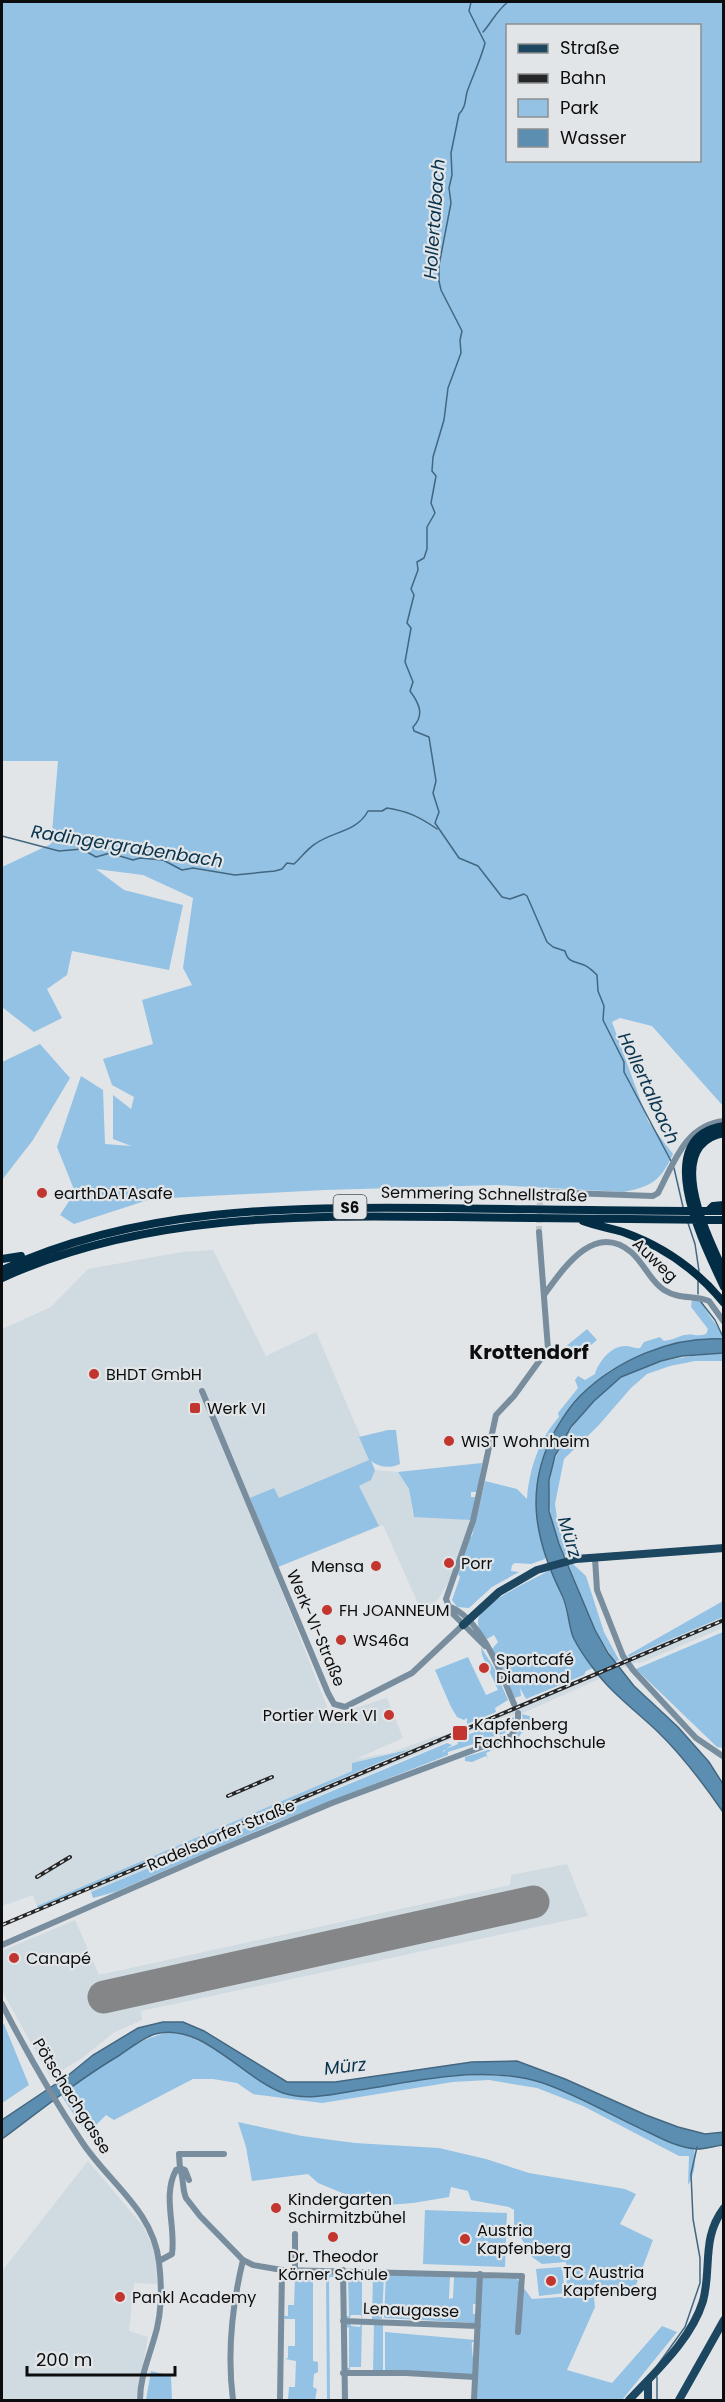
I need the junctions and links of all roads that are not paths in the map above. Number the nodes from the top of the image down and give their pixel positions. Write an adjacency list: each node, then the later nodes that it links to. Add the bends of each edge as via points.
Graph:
1 (723, 1121): 4 (street, via 705,1124 688,1137 653,1196 542,1192)
2 (723, 1126): 8 (highway, via 699,1137 685,1159 686,1185)
3 (723, 1133): 8 (highway, via 706,1139 692,1158 691,1178)
4 (540, 1199)
5 (723, 1205): 8 (highway, via 713,1206)
6 (723, 1211): 8 (highway, Semmering Schnellstraße / S6)
7 (671, 1215): 8 (highway, Semmering Schnellstraße / S6); 9 (highway, Semmering Schnellstraße / S6); 12 (highway, Semmering Schnellstraße / S6, via 361,1207 260,1210 135,1226)
8 (704, 1215): 10 (highway, Semmering Schnellstraße / S6); 15 (highway); 17 (highway)
9 (577, 1218): 16 (highway, Semmering Schnellstraße / S6, via 324,1216 208,1223 71,1252); 19 (highway, via 669,1253 704,1281)
10 (723, 1220)
11 (539, 1232): 18 (street)
12 (45, 1252): 13 (highway); 14 (highway, Semmering Schnellstraße / S6)
13 (2, 1259)
14 (2, 1270)
15 (723, 1272)
16 (2, 1278)
17 (723, 1287)
18 (544, 1296): 20 (street, Auweg, via 573,1259 592,1244 606,1241 631,1252 666,1292 682,1298 705,1299); 24 (street, via 548,1349 496,1415 476,1510 447,1596 447,1606)
19 (723, 1303)
20 (723, 1322)
21 (202, 1391): 24 (street, Werk-VI-Straße, via 334,1704 345,1707 408,1675)
22 (723, 1548): 23 (main road, Werk-VI-Straße)
23 (595, 1558): 24 (main road, Werk-VI-Straße, via 537,1570 499,1592); 27 (street, via 597,1590 623,1656 696,1738)
24 (466, 1622): 25 (street, via 479,1633)
25 (514, 1704)
26 (518, 1713): 28 (street, Radelsdorfer Straße, via 518,1726 511,1736 236,1843)
27 (723, 1757)
28 (2, 1945)
29 (2, 2004): 36 (street, Pötschachgasse, via 44,2082 90,2154 145,2218)
30 (224, 2154): 31 (street, via 179,2154)
31 (180, 2168): 32 (street); 35 (street, via 183,2191 194,2208); 36 (street, via 172,2177 170,2189 172,2254)
32 (189, 2180)
33 (723, 2208): 47 (main road, via 711,2231 701,2307 681,2342)
34 (295, 2234): 38 (street)
35 (243, 2260): 37 (street); 49 (street, via 232,2324)
36 (159, 2261): 48 (street, Pötschachgasse, via 158,2320)
37 (282, 2270): 38 (street); 50 (street)
38 (295, 2270): 39 (street)
39 (343, 2270): 40 (street); 42 (street)
40 (480, 2274): 43 (street); 44 (street, via 522,2276)
41 (723, 2320): 55 (main road)
42 (343, 2321): 43 (street, Lenaugasse); 45 (street)
43 (478, 2326): 46 (street)
44 (518, 2332)
45 (344, 2373): 46 (street); 51 (street)
46 (475, 2377): 52 (street)
47 (648, 2381): 53 (main road); 54 (main road)
48 (140, 2400)
49 (233, 2400)
50 (280, 2400)
51 (345, 2400)
52 (474, 2400)
53 (630, 2400)
54 (648, 2400)
55 (680, 2400)

